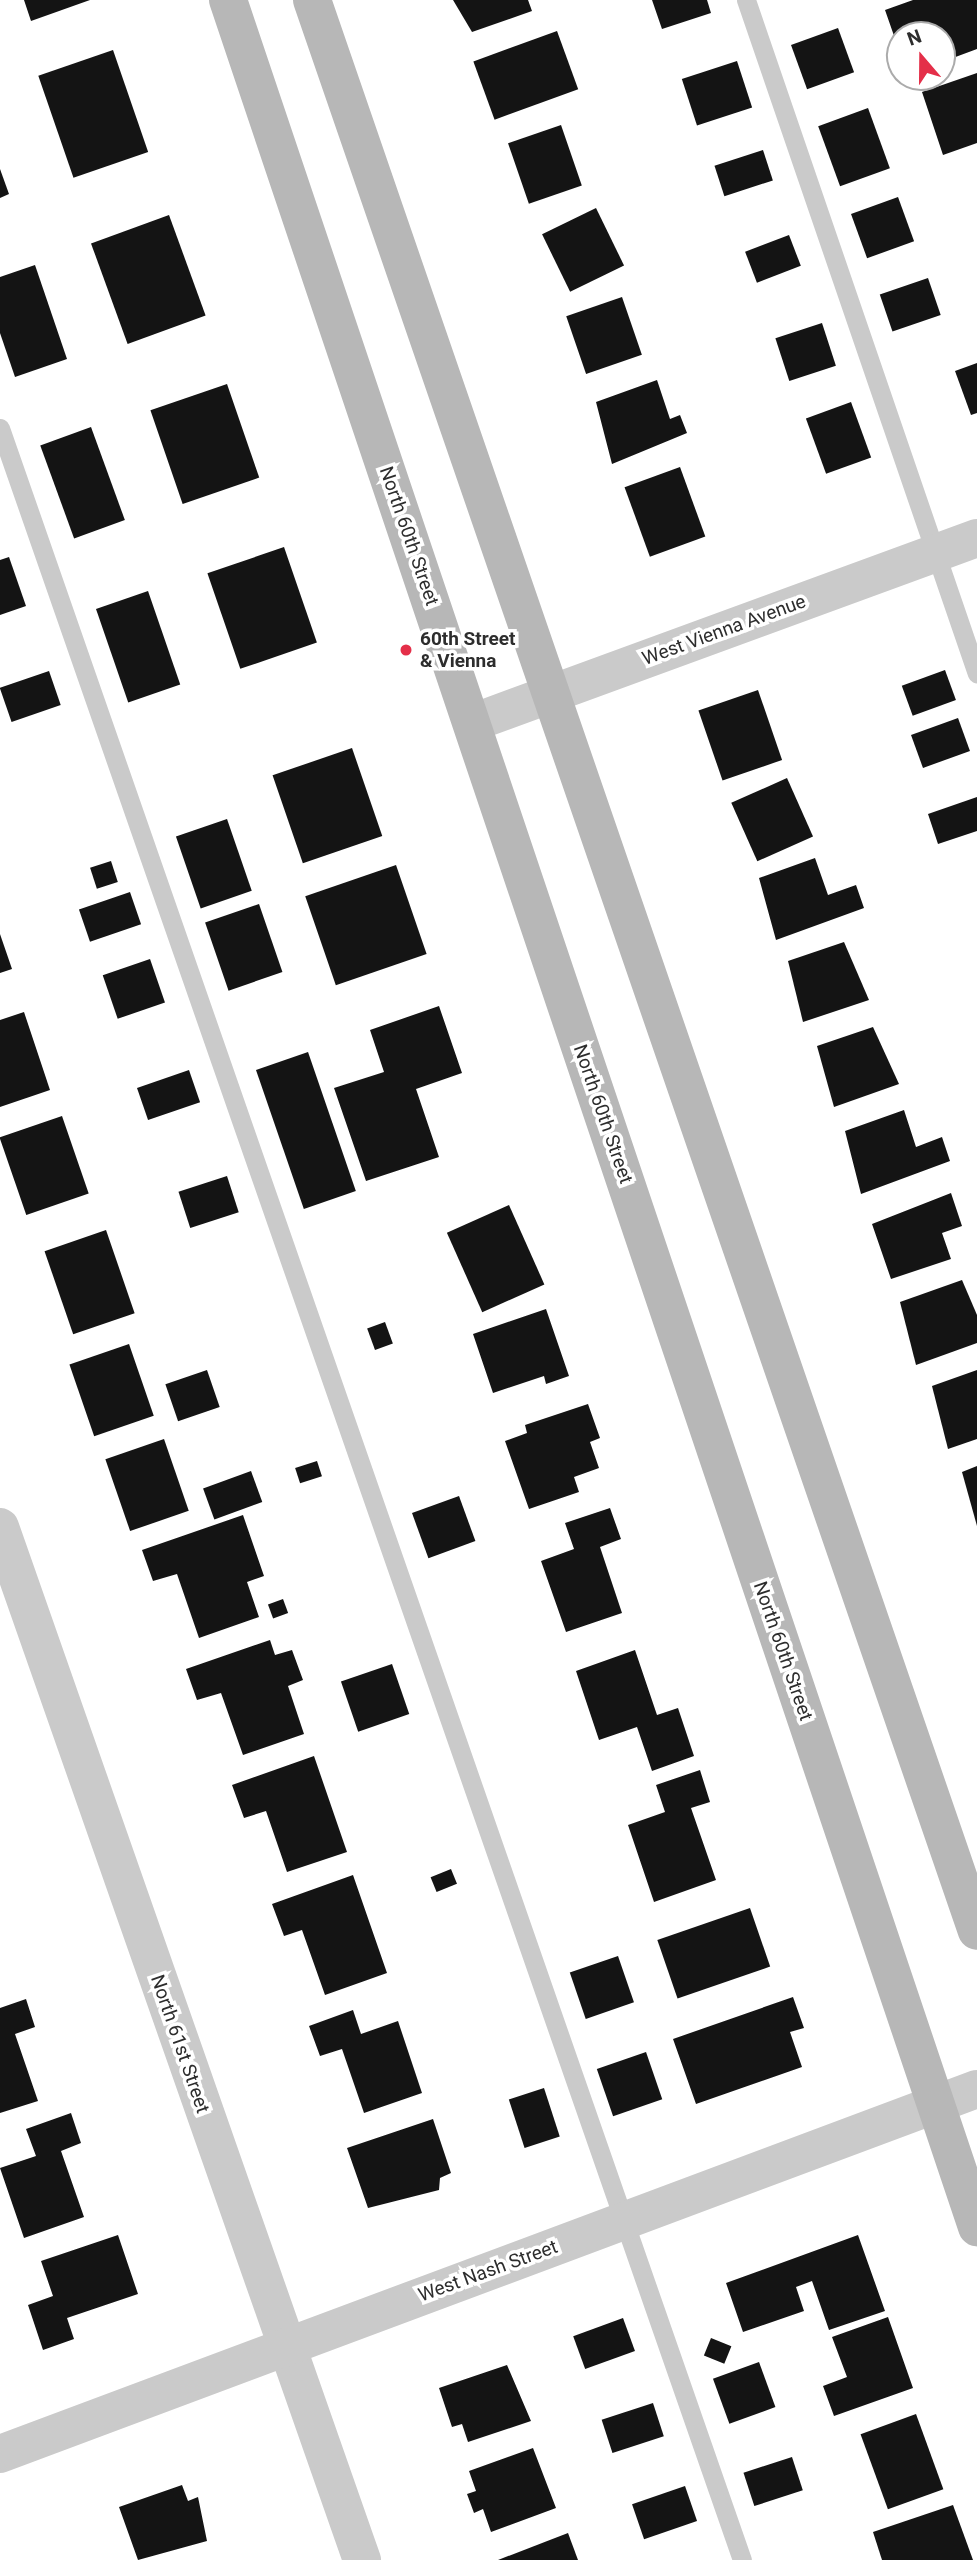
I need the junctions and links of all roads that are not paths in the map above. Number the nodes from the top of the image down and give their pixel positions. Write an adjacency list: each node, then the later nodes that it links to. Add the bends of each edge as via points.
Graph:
1 (228, 0): 9 (main road, North 60th Street)
2 (312, 0): 8 (main road)
3 (746, 0): 6 (lane)
4 (0, 428): 14 (lane)
5 (977, 538): 6 (street, West Vienna Avenue)
6 (935, 554): 7 (lane); 8 (street, West Vienna Avenue)
7 (977, 674)
8 (550, 693): 9 (street, West Vienna Avenue); 11 (main road)
9 (472, 723): 13 (main road, North 60th Street)
10 (0, 1527): 16 (street, North 61st Street)
11 (977, 1931)
12 (977, 2089): 13 (street, West Nash Street)
13 (934, 2105): 14 (street, West Nash Street); 15 (main road, North 60th Street)
14 (624, 2220): 16 (street, West Nash Street); 19 (lane)
15 (977, 2227)
16 (286, 2346): 17 (street, West Nash Street); 18 (street, North 61st Street)
17 (0, 2454)
18 (362, 2560)
19 (742, 2560)

